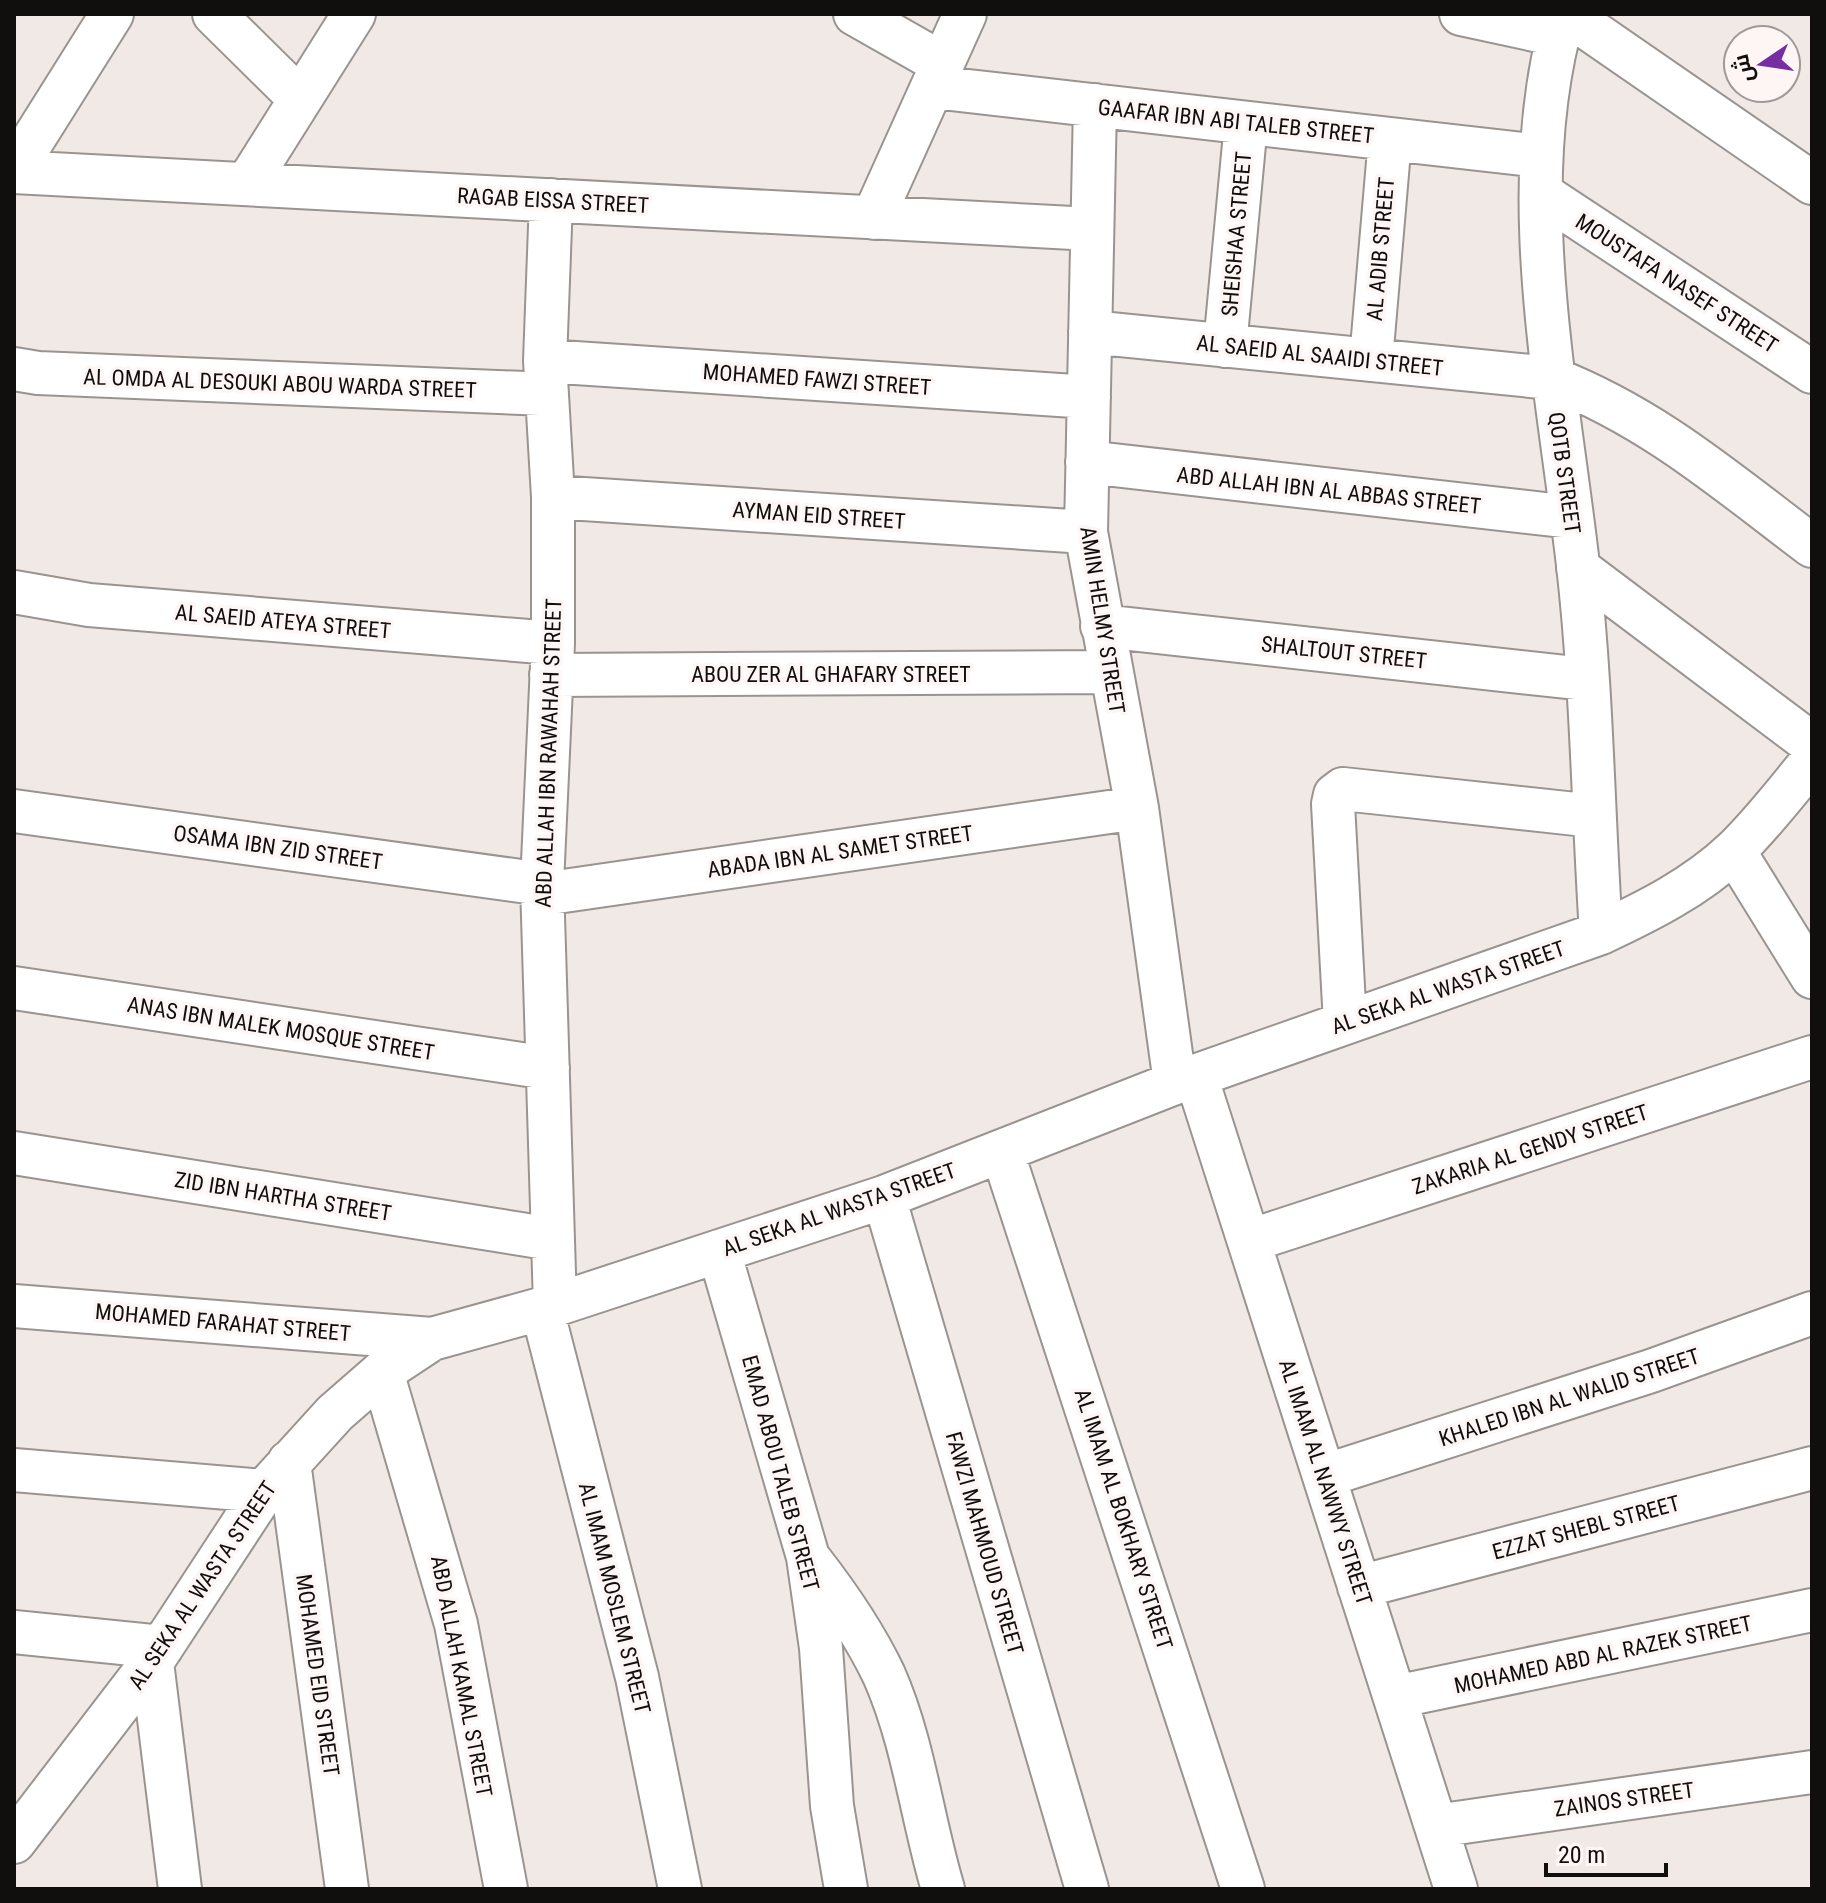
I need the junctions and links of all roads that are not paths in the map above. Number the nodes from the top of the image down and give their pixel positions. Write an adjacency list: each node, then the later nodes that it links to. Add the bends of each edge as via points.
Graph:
1 (112, 14): 13 (street)
2 (214, 14): 9 (street)
3 (354, 14): 9 (street)
4 (855, 14): 8 (street)
5 (965, 14): 8 (street)
6 (1461, 14): 7 (street)
7 (1563, 21): 14 (street, QOTB STREET); 15 (street)
8 (938, 75): 10 (street, GAAFAR IBN ABI TALEB STREET); 18 (street)
9 (300, 99): 16 (street)
10 (1095, 105): 11 (street, GAAFAR IBN ABI TALEB STREET); 19 (street, AMIN HELMY STREET)
11 (1246, 123): 12 (street, GAAFAR IBN ABI TALEB STREET); 21 (street, SHEISHAA STREET)
12 (1390, 139): 14 (street, GAAFAR IBN ABI TALEB STREET); 22 (street, AL ADIB STREET)
13 (14, 171): 16 (street, RAGAB EISSA STREET)
14 (1541, 175): 24 (street, MOUSTAFA NASEF STREET); 26 (street, QOTB STREET)
15 (1812, 183)
16 (247, 184): 17 (street, RAGAB EISSA STREET)
17 (551, 200): 18 (street, RAGAB EISSA STREET); 25 (street, ABD ALLAH IBN RAWAHAH STREET)
18 (873, 218): 19 (street, RAGAB EISSA STREET)
19 (1092, 229): 20 (street, AMIN HELMY STREET)
20 (1090, 332): 21 (street, AL SAEID AL SAAIDI STREET); 27 (street, AMIN HELMY STREET)
21 (1225, 346): 22 (street, AL SAEID AL SAAIDI STREET)
22 (1371, 360): 26 (street, AL SAEID AL SAAIDI STREET)
23 (14, 369): 25 (street, AL OMDA AL DESOUKI ABOU WARDA STREET)
24 (1812, 372)
25 (546, 377): 27 (street, MOHAMED FAWZI STREET); 29 (street, ABD ALLAH IBN RAWAHAH STREET)
26 (1551, 378): 30 (street, QOTB STREET); 32 (street, AL SAEID AL SAAIDI STREET, via 1644,421)
27 (1089, 397): 28 (street, AMIN HELMY STREET)
28 (1087, 462): 30 (street, ABD ALLAH IBN AL ABBAS STREET); 31 (street, AMIN HELMY STREET)
29 (553, 497): 31 (street, AYMAN EID STREET); 36 (street, ABD ALLAH IBN RAWAHAH STREET)
30 (1571, 517): 33 (street, QOTB STREET)
31 (1086, 532): 35 (street, AMIN HELMY STREET)
32 (1812, 546)
33 (1578, 568): 38 (street, QOTB STREET); 39 (street)
34 (14, 592): 36 (street, AL SAEID ATEYA STREET)
35 (1102, 626): 37 (street, AMIN HELMY STREET); 38 (street, SHALTOUT STREET)
36 (552, 659): 37 (street, ABOU ZER AL GHAFARY STREET); 44 (street, ABD ALLAH IBN RAWAHAH STREET)
37 (1110, 672): 40 (street, AMIN HELMY STREET)
38 (1585, 679): 42 (street, QOTB STREET)
39 (1809, 767): 43 (street, AL SEKA AL WASTA STREET)
40 (1137, 808): 44 (street, ABADA IBN AL SAMET STREET); 51 (street, AMIN HELMY STREET)
41 (14, 811): 44 (street, OSAMA IBN ZID STREET)
42 (1594, 816): 45 (street, QOTB STREET); 48 (street, via 1343,789 1335,795)
43 (1734, 851): 45 (street, AL SEKA AL WASTA STREET, via 1682,890); 46 (street)
44 (542, 889): 50 (street, ABD ALLAH IBN RAWAHAH STREET)
45 (1601, 933): 48 (street, AL SEKA AL WASTA STREET)
46 (1812, 977)
47 (14, 988): 50 (street, ANAS IBN MALEK MOSQUE STREET)
48 (1345, 1023): 51 (street, AL SEKA AL WASTA STREET)
49 (1812, 1057): 56 (street, ZAKARIA AL GENDY STREET)
50 (548, 1068): 55 (street, ABD ALLAH IBN RAWAHAH STREET)
51 (1186, 1079): 52 (street, AL SEKA AL WASTA STREET); 56 (street, AL IMAM AL NAWWY STREET)
52 (1002, 1151): 54 (street, AL SEKA AL WASTA STREET); 84 (street, AL IMAM AL BOKHARY STREET)
53 (14, 1153): 55 (street, ZID IBN HARTHA STREET)
54 (884, 1197): 57 (street, AL SEKA AL WASTA STREET); 83 (street, FAWZI MAHMOUD STREET)
55 (552, 1239): 59 (street, ABD ALLAH IBN RAWAHAH STREET)
56 (1249, 1241): 65 (street, AL IMAM AL NAWWY STREET)
57 (719, 1251): 59 (street, AL SEKA AL WASTA STREET); 67 (street, EMAD ABOU TALEB STREET)
58 (14, 1306): 61 (street, MOHAMED FARAHAT STREET)
59 (549, 1307): 61 (street, AL SEKA AL WASTA STREET); 80 (street, AL IMAM MOSLEM STREET, via 637,1677)
60 (1812, 1313): 65 (street, KHALED IBN AL WALID STREET)
61 (432, 1339): 62 (street, AL SEKA AL WASTA STREET)
62 (382, 1372): 66 (street, AL SEKA AL WASTA STREET, via 335,1413); 79 (street, ABD ALLAH KAMAL STREET, via 456,1624)
63 (1812, 1468): 68 (street, EZZAT SHEBL STREET)
64 (14, 1470): 66 (street)
65 (1324, 1476): 68 (street, AL IMAM AL NAWWY STREET)
66 (277, 1477): 71 (street, AL SEKA AL WASTA STREET); 78 (street, MOHAMED EID STREET)
67 (808, 1557): 81 (street, EMAD ABOU TALEB STREET, via 821,1648 832,1806); 82 (street, via 851,1614 884,1676 908,1744)
68 (1359, 1587): 72 (street, AL IMAM AL NAWWY STREET)
69 (1812, 1610): 72 (street, MOHAMED ABD AL RAZEK STREET)
70 (14, 1632): 71 (street)
71 (157, 1655): 74 (street, AL SEKA AL WASTA STREET); 77 (street)
72 (1395, 1697): 75 (street, AL IMAM AL NAWWY STREET)
73 (1812, 1772): 75 (street, ZAINOS STREET)
74 (31, 1797): 76 (street, AL SEKA AL WASTA STREET)
75 (1436, 1826): 85 (street, AL IMAM AL NAWWY STREET)
76 (14, 1842)
77 (180, 1889)
78 (347, 1889)
79 (506, 1889)
80 (680, 1889)
81 (846, 1889)
82 (943, 1889)
83 (1087, 1889)
84 (1243, 1889)
85 (1456, 1889)

